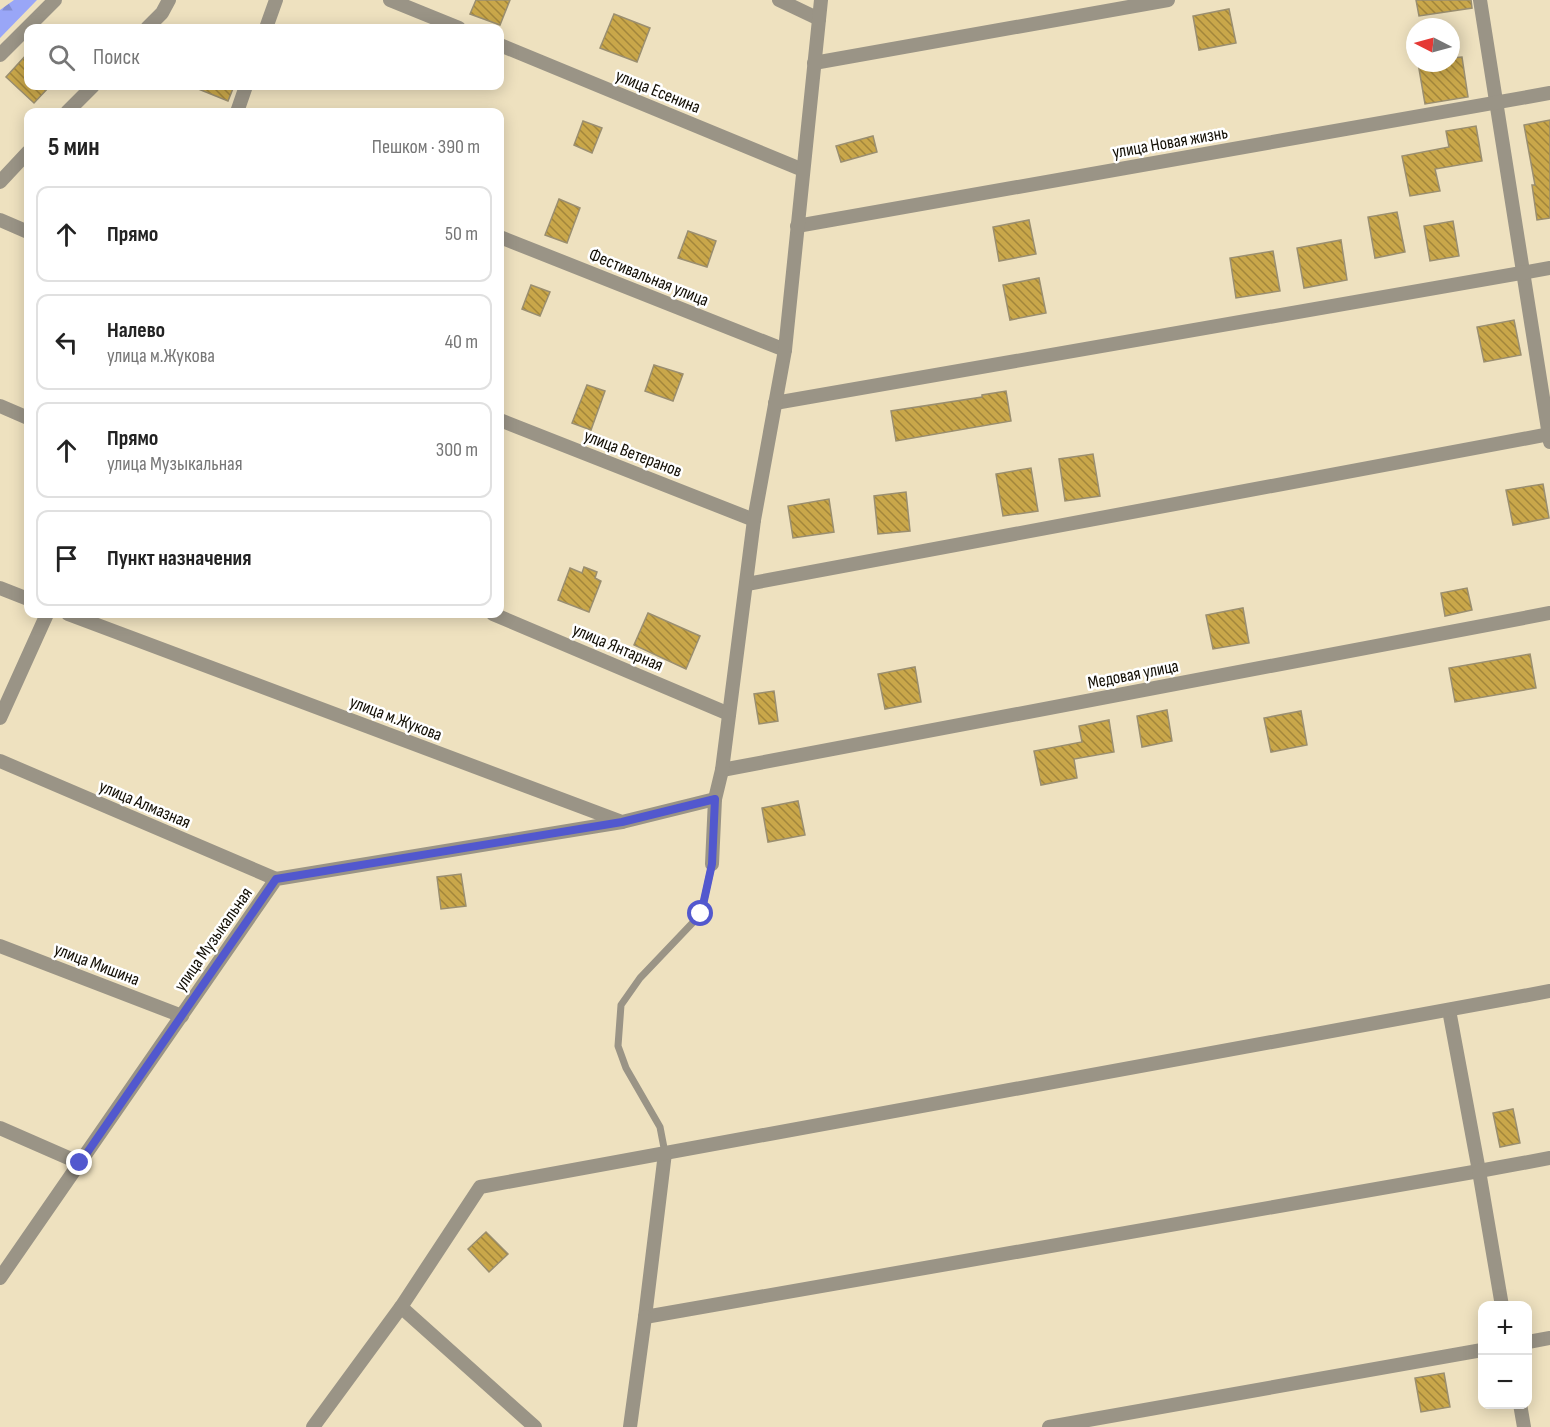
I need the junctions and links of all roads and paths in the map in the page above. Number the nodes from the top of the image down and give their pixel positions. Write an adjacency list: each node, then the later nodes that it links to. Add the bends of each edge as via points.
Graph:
1 (55, 0): 10 (street)
2 (169, 0): 11 (street)
3 (276, 0): 12 (street)
4 (390, 0): 13 (street)
5 (779, 0): 9 (street)
6 (821, 0): 9 (street)
7 (1168, 0): 17 (street)
8 (1480, 0): 21 (street)
9 (819, 19): 17 (street)
10 (31, 24)
11 (151, 24)
12 (267, 24)
13 (449, 24)
14 (24, 31): 16 (street)
15 (504, 47): 25 (street, улица Есенина)
16 (0, 55)
17 (814, 63): 25 (street)
18 (89, 90): 22 (street)
19 (245, 90): 23 (street)
20 (1550, 93): 21 (street, улица Новая жизнь)
21 (1495, 103): 28 (street, улица Новая жизнь); 32 (street)
22 (71, 108)
23 (238, 108)
24 (24, 156): 26 (street)
25 (803, 170): 28 (street)
26 (0, 182)
27 (0, 220): 29 (street)
28 (797, 226): 33 (street)
29 (24, 230)
30 (504, 239): 33 (street, Фестивальная улица)
31 (1550, 268): 32 (street)
32 (1523, 273): 34 (street); 38 (street)
33 (785, 350): 34 (street)
34 (775, 403): 39 (street)
35 (0, 406): 36 (street)
36 (24, 416)
37 (504, 422): 39 (street, улица Ветеранов)
38 (1549, 437): 40 (street)
39 (754, 520): 40 (street)
40 (747, 584): 47 (street)
41 (0, 588): 42 (street)
42 (24, 597)
43 (1550, 613): 50 (street, Медовая улица)
44 (45, 618): 48 (street)
45 (79, 618): 52 (street, улица м.Жукова)
46 (502, 618): 47 (street, улица Янтарная)
47 (729, 714): 50 (street)
48 (0, 718)
49 (0, 761): 54 (street, улица Алмазная)
50 (722, 770): 51 (street)
51 (715, 799): 52 (street); 53 (street)
52 (622, 822): 54 (street, улица Музыкальная)
53 (712, 864): 60 (lane, via 701,914 640,978 621,1005 618,1046 626,1068 660,1127)
54 (276, 879): 58 (street, улица Музыкальная)
55 (0, 946): 58 (street, улица Мишина)
56 (1550, 992): 57 (street)
57 (1449, 1010): 60 (street); 63 (street)
58 (182, 1016): 62 (street, улица Музыкальная)
59 (0, 1128): 62 (street)
60 (665, 1153): 66 (street, via 480,1187); 67 (street)
61 (1550, 1158): 63 (street)
62 (80, 1163): 64 (street, улица Музыкальная)
63 (1479, 1171): 65 (street); 67 (street)
64 (0, 1278)
65 (1501, 1301)
66 (402, 1307): 72 (street); 73 (street)
67 (645, 1317): 74 (street)
68 (1550, 1338): 69 (street)
69 (1532, 1341)
70 (1478, 1351): 75 (street)
71 (1521, 1409): 76 (street)
72 (313, 1427)
73 (535, 1427)
74 (630, 1427)
75 (1049, 1427)
76 (1524, 1427)

